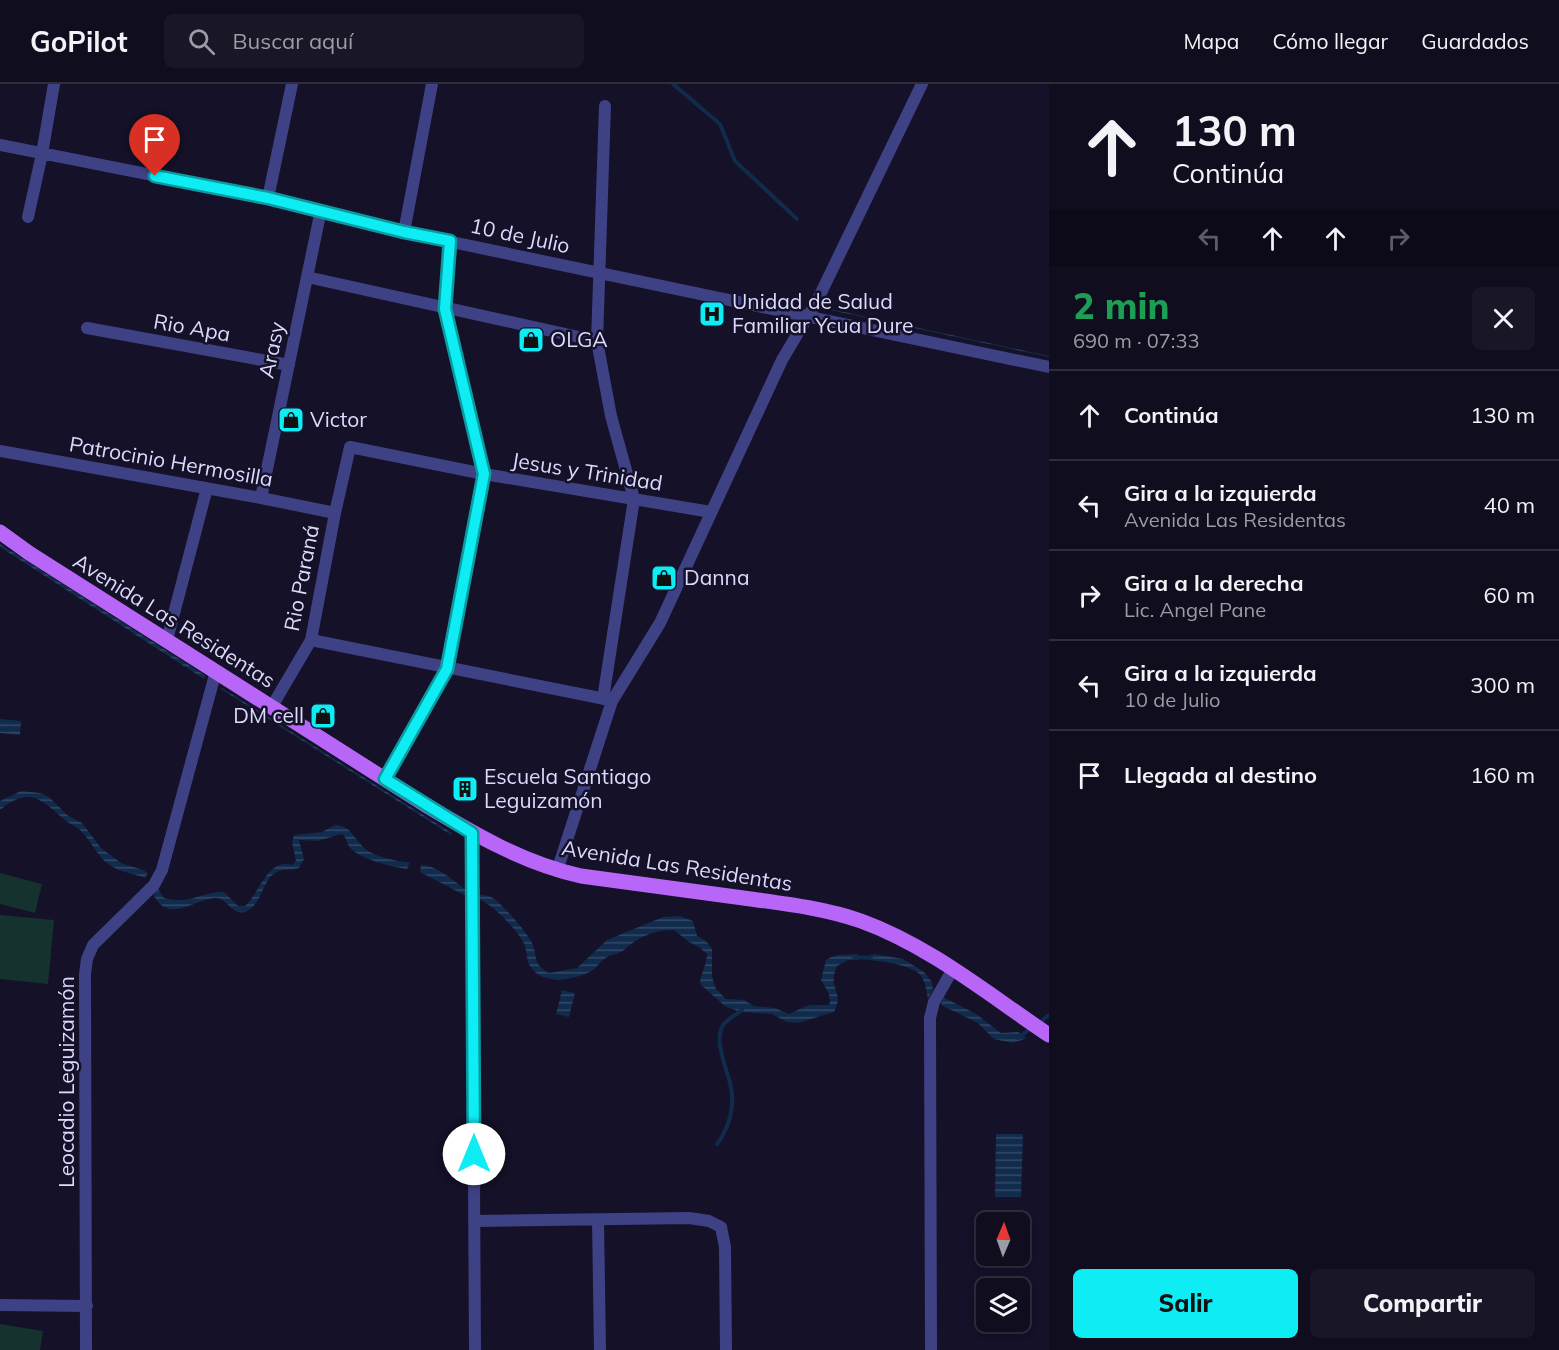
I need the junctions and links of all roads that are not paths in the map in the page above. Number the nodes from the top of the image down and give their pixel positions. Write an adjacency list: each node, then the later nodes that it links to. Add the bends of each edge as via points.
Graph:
1 (54, 84): 7 (street)
2 (292, 84): 8 (street)
3 (432, 84): 11 (street)
4 (922, 84): 16 (street)
5 (604, 106): 13 (street)
6 (0, 145): 7 (street, 10 de Julio)
7 (42, 154): 8 (street, 10 de Julio); 10 (street)
8 (268, 198): 9 (street, 10 de Julio)
9 (321, 210): 11 (street, 10 de Julio); 14 (street, Arasy)
10 (28, 217)
11 (404, 232): 12 (street, 10 de Julio)
12 (450, 241): 13 (street, 10 de Julio); 15 (street)
13 (599, 272): 16 (street, 10 de Julio); 18 (street)
14 (307, 277): 15 (street); 19 (street, Arasy)
15 (445, 309): 18 (street); 23 (street)
16 (808, 316): 20 (street, 10 de Julio); 27 (street, via 782,360)
17 (87, 328): 19 (street, Rio Apa)
18 (597, 341): 26 (street, via 611,416)
19 (289, 365): 25 (street, Arasy)
20 (1049, 367)
21 (350, 447): 23 (street, Jesus y Trinidad); 28 (street, Rio Paraná)
22 (0, 451): 24 (street, Patrocinio Hermosilla)
23 (484, 474): 26 (street, Jesus y Trinidad); 32 (street)
24 (207, 488): 25 (street, Patrocinio Hermosilla); 30 (street)
25 (261, 498): 28 (street, Patrocinio Hermosilla)
26 (634, 499): 27 (street, Jesus y Trinidad); 34 (street)
27 (711, 512): 34 (street, via 660,623)
28 (334, 513): 31 (street, Rio Paraná)
29 (0, 532): 30 (main road, Avenida Las Residentas)
30 (167, 640): 33 (main road, Avenida Las Residentas)
31 (311, 640): 32 (street); 35 (street, Rio Paraná)
32 (447, 669): 34 (street); 36 (street)
33 (216, 671): 35 (main road, Avenida Las Residentas); 44 (street, Leocadio Leguizamón, via 162,870 154,885 93,945 87,959)
34 (607, 700): 38 (street)
35 (272, 708): 36 (main road, Avenida Las Residentas)
36 (385, 779): 37 (main road, Avenida Las Residentas)
37 (472, 833): 38 (main road, Avenida Las Residentas); 42 (street)
38 (557, 871): 39 (main road, Avenida Las Residentas, via 832,913 893,934)
39 (953, 969): 40 (main road, Avenida Las Residentas); 49 (street, via 936,996 930,1018)
40 (1049, 1035)
41 (598, 1220): 42 (street); 47 (street); 48 (street, via 689,1218 721,1227 725,1247)
42 (474, 1221): 46 (street)
43 (0, 1305): 44 (street)
44 (87, 1306): 45 (street, Leocadio Leguizamón)
45 (86, 1350)
46 (475, 1350)
47 (600, 1350)
48 (726, 1350)
49 (932, 1350)

